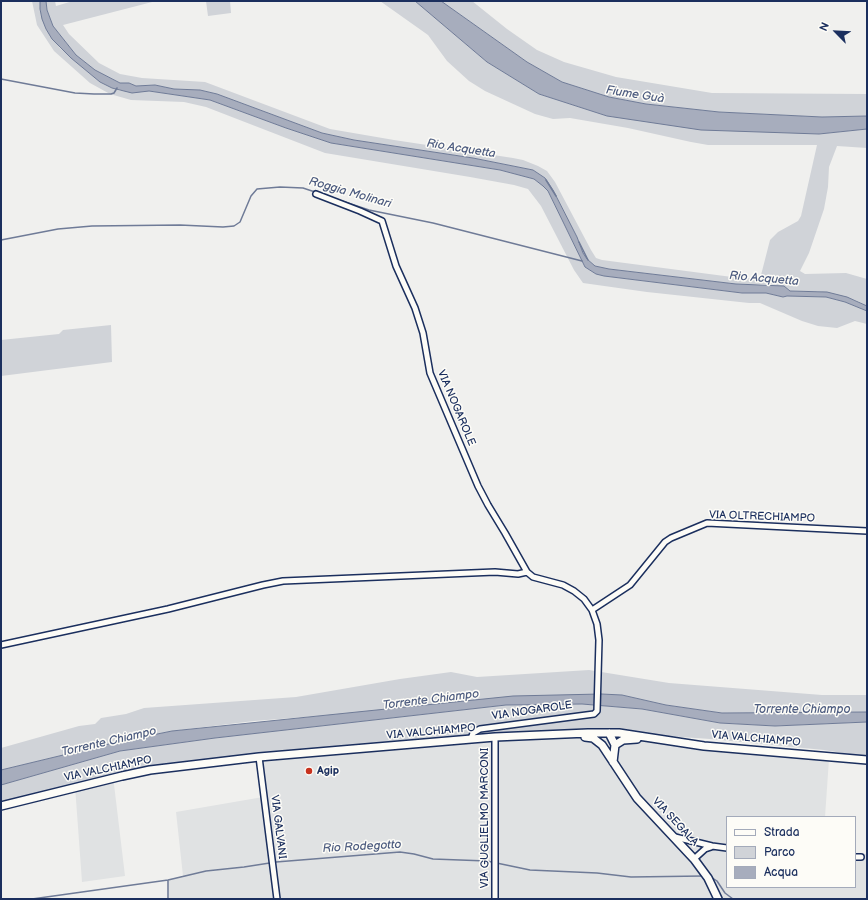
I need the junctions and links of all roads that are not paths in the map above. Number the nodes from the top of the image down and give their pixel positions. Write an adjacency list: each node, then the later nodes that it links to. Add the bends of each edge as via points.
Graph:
1 (316, 194): 3 (street, VIA NOGAROLE, via 382,221 396,266 423,333 430,373 478,486)
2 (867, 531): 4 (street, VIA OLTRECHIAMPO, via 707,523 665,542 630,585)
3 (526, 572): 4 (street, via 533,577 563,585 584,599); 5 (street, via 283,581)
4 (592, 610): 10 (street, VIA NOGAROLE, via 599,640 597,711 594,714 480,729 473,733)
5 (1, 645)
6 (609, 733): 7 (main road, VIA VALCHIAMPO); 9 (main road, VIA VALCHIAMPO); 11 (main road); 12 (main road)
7 (561, 734): 8 (main road, VIA VALCHIAMPO); 12 (main road, via 593,738)
8 (495, 737): 10 (main road, VIA VALCHIAMPO); 24 (street, VIA GUGLIELMO MARCONI)
9 (658, 739): 11 (main road, via 623,740); 14 (main road, VIA VALCHIAMPO, via 704,746)
10 (471, 740): 13 (main road, VIA VALCHIAMPO)
11 (615, 745): 15 (main road)
12 (604, 748): 15 (main road, VIA SEGALA)
13 (259, 757): 16 (main road, VIA VALCHIAMPO, via 135,772); 23 (street, VIA GALVANI)
14 (867, 760)
15 (613, 762): 17 (main road, VIA SEGALA, via 637,798)
16 (1, 806)
17 (675, 837): 18 (street); 22 (main road, VIA SEGALA)
18 (712, 846): 19 (street); 22 (street)
19 (726, 848)
20 (856, 857): 21 (street)
21 (861, 857)
22 (694, 859): 25 (main road, VIA SEGALA, via 708,878)
23 (277, 899)
24 (495, 899)
25 (718, 899)

